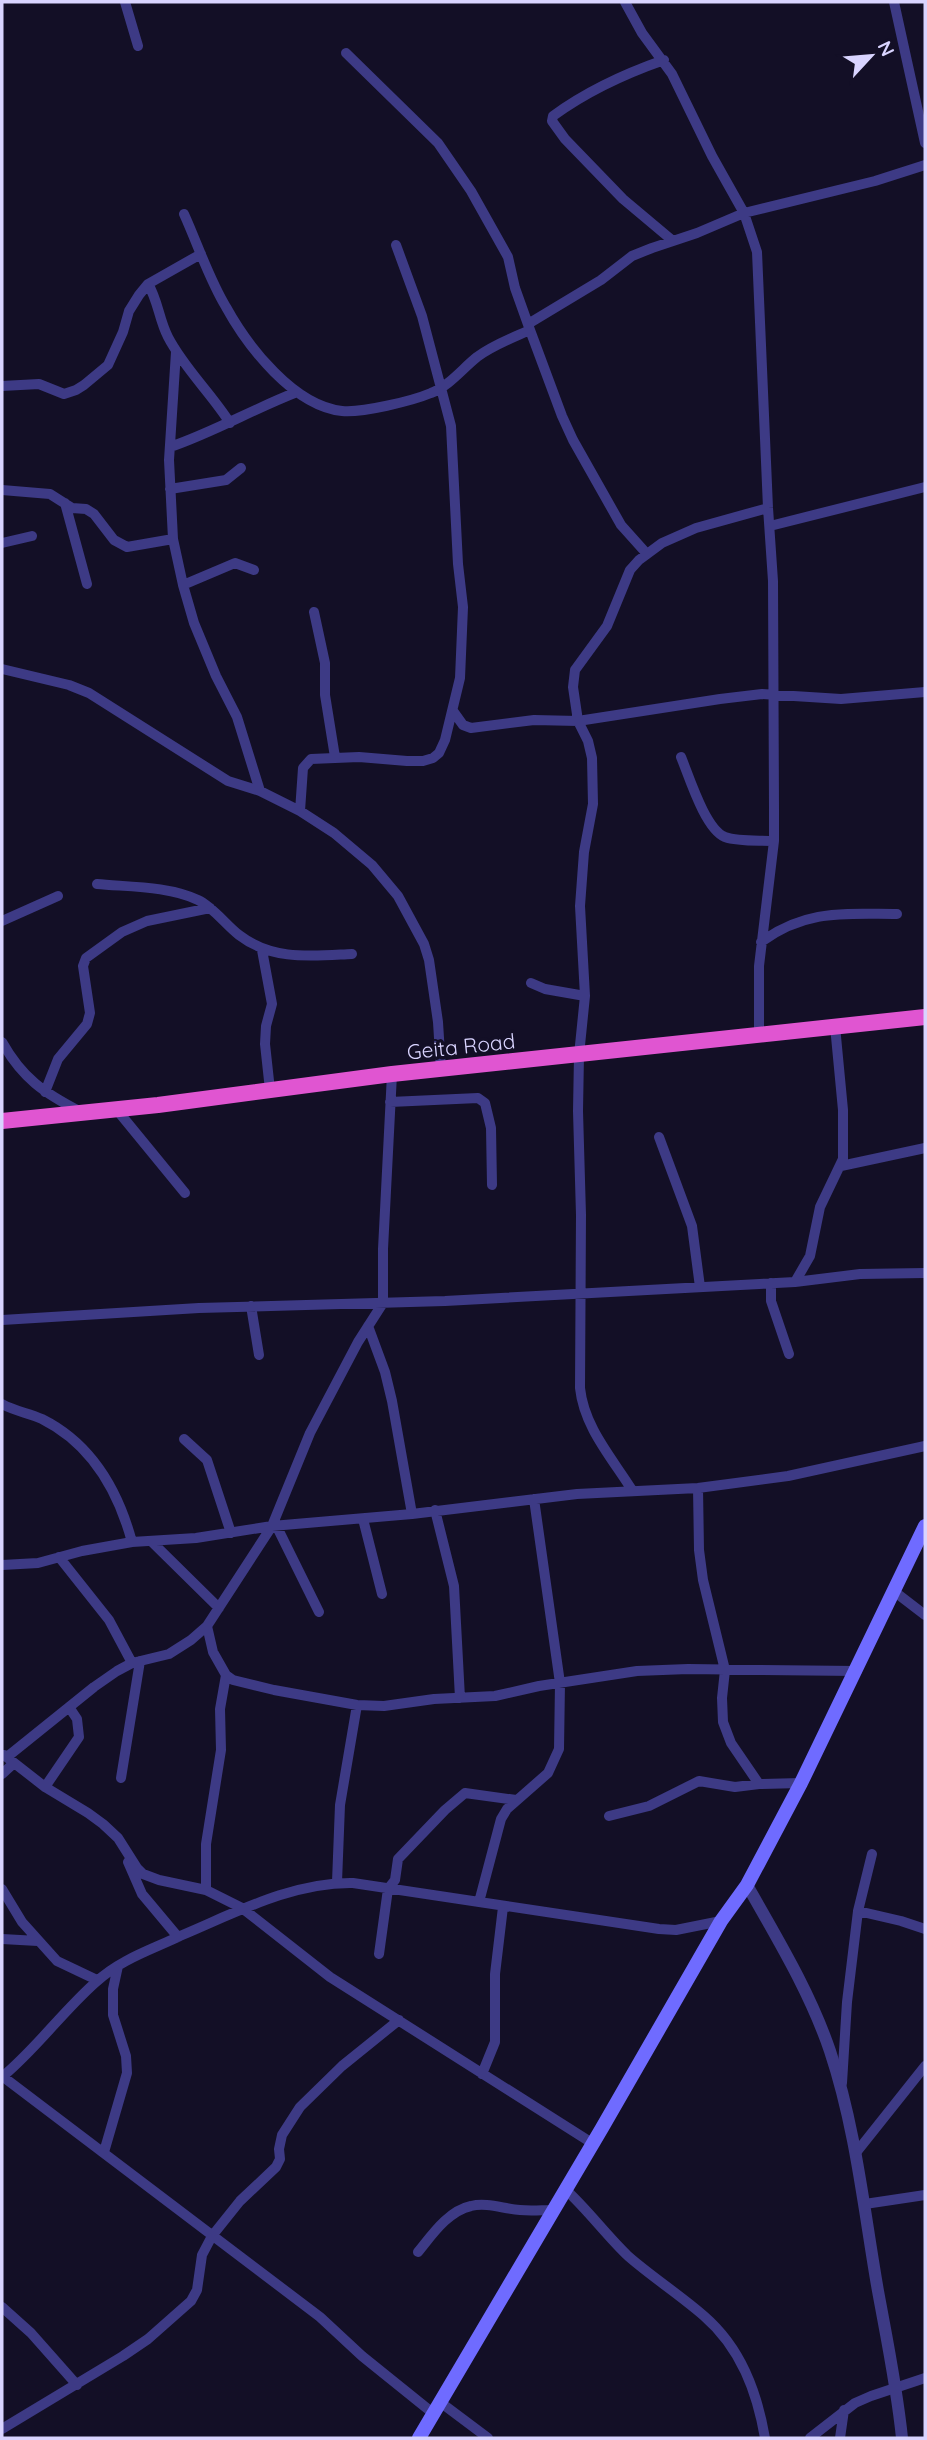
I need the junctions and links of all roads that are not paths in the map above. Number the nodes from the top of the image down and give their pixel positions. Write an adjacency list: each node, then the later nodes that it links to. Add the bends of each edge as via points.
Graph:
1 (125, 2): 4 (street)
2 (625, 2): 6 (street)
3 (894, 2): 7 (street)
4 (138, 46)
5 (346, 53): 15 (street, via 438,143 471,191 508,257)
6 (664, 60): 9 (street); 11 (street, via 601,86 552,121 622,199)
7 (925, 143)
8 (925, 165): 9 (street)
9 (744, 213): 11 (street); 27 (street, via 760,272)
10 (184, 214): 13 (street)
11 (673, 241): 15 (street, via 632,256)
12 (396, 245): 18 (street, via 422,316)
13 (201, 254): 14 (street); 19 (street, via 240,329 275,373)
14 (148, 284): 16 (street); 17 (street, via 129,310 108,365 85,385 64,394 39,384)
15 (529, 327): 18 (street, via 483,353); 32 (street, via 580,452 621,526)
16 (176, 352): 20 (street); 21 (street)
17 (2, 386)
18 (440, 389): 19 (street, via 410,401 355,412 325,407); 40 (street, via 451,426 463,607 460,678)
19 (297, 392): 20 (street)
20 (230, 423): 21 (street)
21 (170, 447): 24 (street)
22 (241, 468): 24 (street, via 226,480)
23 (925, 487): 28 (street)
24 (170, 489): 30 (street)
25 (2, 490): 26 (street, via 50,494)
26 (65, 502): 30 (street, via 94,514 119,545); 34 (street)
27 (768, 508): 28 (street); 32 (street, via 696,528)
28 (770, 526): 39 (street)
29 (32, 536): 31 (street)
30 (173, 539): 35 (street)
31 (2, 543)
32 (647, 554): 41 (street, via 630,570 607,626 575,670)
33 (254, 570): 35 (street, via 235,563)
34 (87, 584)
35 (183, 585): 44 (street, via 194,623 237,717)
36 (314, 612): 42 (street, via 326,663 325,695)
37 (2, 669): 44 (street, via 89,693 228,781)
38 (925, 692): 39 (street, via 841,699)
39 (772, 694): 41 (street); 46 (street)
40 (453, 711): 41 (street, via 468,728 534,720); 42 (street, via 445,740 433,758)
41 (578, 721): 56 (street, via 588,741 593,784 580,906)
42 (335, 757): 45 (street, via 311,759 303,768)
43 (681, 757): 46 (street, via 719,834)
44 (260, 790): 45 (street)
45 (300, 811): 62 (street, via 372,865 412,920 429,960)
46 (774, 841): 52 (street)
47 (97, 884): 49 (street, via 182,895)
48 (58, 896): 51 (street)
49 (210, 908): 53 (street); 65 (street, via 135,926 86,958 87,1024 58,1059)
50 (897, 914): 52 (street, via 821,915 782,927)
51 (2, 921)
52 (761, 942): 59 (street)
53 (262, 950): 54 (street, via 284,956); 64 (street, via 272,1004 265,1044)
54 (352, 954)
55 (531, 983): 56 (street)
56 (585, 996): 61 (street)
57 (925, 1019): 58 (highway, Geita Road)
58 (835, 1026): 59 (highway, Geita Road); 72 (street, via 844,1128)
59 (759, 1035): 61 (highway, Geita Road)
60 (2, 1042): 65 (street, via 17,1068)
61 (579, 1055): 62 (highway, Geita Road); 79 (street)
62 (441, 1070): 63 (highway, Geita Road)
63 (392, 1074): 64 (highway, Geita Road); 66 (street)
64 (270, 1090): 67 (highway, Geita Road)
65 (45, 1092): 68 (street)
66 (390, 1102): 73 (street, via 478,1098 485,1102 491,1128); 80 (street)
67 (117, 1110): 68 (highway, Geita Road); 74 (street)
68 (84, 1114): 69 (highway, Geita Road)
69 (2, 1121)
70 (659, 1137): 78 (street, via 692,1226)
71 (925, 1148): 72 (street)
72 (841, 1166): 76 (street, via 820,1207 810,1256)
73 (492, 1185)
74 (186, 1193)
75 (925, 1273): 76 (street, via 859,1274)
76 (795, 1282): 77 (street)
77 (771, 1283): 78 (street); 84 (street, via 771,1301)
78 (701, 1287): 79 (street)
79 (581, 1293): 80 (street); 90 (street, via 582,1406)
80 (383, 1303): 81 (street); 83 (street)
81 (251, 1306): 82 (street); 85 (street)
82 (2, 1320)
83 (368, 1326): 93 (street, via 392,1401); 95 (street, via 310,1433)
84 (789, 1354)
85 (259, 1355)
86 (2, 1404): 98 (street, via 42,1419 92,1457 118,1499)
87 (184, 1438): 97 (street, via 206,1460)
88 (925, 1446): 89 (street, via 788,1476)
89 (698, 1488): 90 (street); 109 (street, via 703,1580)
90 (632, 1490): 91 (street)
91 (534, 1499): 92 (street); 112 (street)
92 (435, 1510): 93 (street); 113 (street, via 454,1587)
93 (412, 1514): 94 (street)
94 (363, 1519): 95 (street); 103 (street)
95 (274, 1526): 97 (street); 104 (street); 105 (street)
96 (925, 1526): 102 (main road)
97 (231, 1533): 99 (street)
98 (132, 1542): 99 (street); 100 (street)
99 (152, 1542): 104 (street)
100 (59, 1557): 101 (street); 108 (street)
101 (2, 1565)
102 (895, 1592): 106 (street); 110 (main road)
103 (382, 1594)
104 (219, 1608): 107 (street)
105 (319, 1612)
106 (925, 1615)
107 (207, 1626): 108 (street, via 169,1654); 111 (street, via 213,1652)
108 (136, 1662): 115 (street); 118 (street)
109 (725, 1670): 110 (street); 112 (street, via 637,1671); 120 (street, via 723,1722 731,1743)
110 (857, 1671): 119 (main road)
111 (226, 1675): 114 (street, via 239,1682); 130 (street, via 220,1709 221,1750 206,1844)
112 (560, 1683): 113 (street); 122 (street, via 555,1759 548,1773)
113 (460, 1698): 114 (street)
114 (357, 1705): 126 (street, via 340,1805)
115 (69, 1707): 116 (street); 121 (street, via 77,1719 79,1737)
116 (8, 1758): 117 (street); 121 (street)
117 (2, 1774)
118 (121, 1778)
119 (801, 1783): 120 (street); 127 (main road)
120 (759, 1784): 123 (street, via 735,1787 699,1781 649,1806)
121 (45, 1787): 124 (street, via 103,1824)
122 (516, 1800): 129 (street, via 470,1793 461,1796 405,1849); 131 (street, via 501,1819)
123 (610, 1816)
124 (127, 1852): 130 (street, via 143,1874); 137 (street, via 142,1894)
125 (872, 1854): 134 (street)
126 (337, 1882): 129 (street); 133 (street)
127 (747, 1885): 135 (main road); 147 (street, via 801,1983 830,2050)
128 (2, 1889): 139 (street)
129 (388, 1889): 131 (street); 140 (street)
130 (206, 1890): 133 (street)
131 (479, 1902): 132 (street)
132 (503, 1906): 135 (street, via 659,1929); 145 (street, via 495,1974 495,2042)
133 (242, 1908): 137 (street); 143 (street, via 308,1962)
134 (858, 1911): 136 (street); 147 (street)
135 (720, 1921): 148 (main road)
136 (925, 1929)
137 (178, 1937): 141 (street)
138 (2, 1939): 139 (street)
139 (38, 1941): 142 (street, via 57,1961)
140 (379, 1954)
141 (118, 1966): 142 (street); 149 (street, via 113,2015 127,2073)
142 (97, 1980): 146 (street)
143 (399, 2020): 145 (street); 155 (street, via 300,2107 279,2142 276,2167)
144 (925, 2066): 150 (street)
145 (482, 2074): 148 (street)
146 (2, 2077): 149 (street)
147 (841, 2090): 150 (street)
148 (592, 2143): 151 (main road)
149 (104, 2152): 155 (street)
150 (855, 2154): 153 (street)
151 (565, 2189): 154 (main road); 166 (street, via 626,2254 703,2315 731,2346 747,2372)
152 (925, 2195): 153 (street)
153 (865, 2204): 160 (street)
154 (553, 2210): 156 (street, via 471,2206 450,2217); 161 (main road)
155 (212, 2236): 159 (street, via 202,2255 191,2301 148,2339); 161 (street, via 320,2317 362,2356)
156 (418, 2252)
157 (2, 2306): 159 (street)
158 (925, 2378): 160 (street)
159 (77, 2385): 163 (street)
160 (897, 2387): 162 (street); 169 (street)
161 (437, 2408): 164 (main road); 165 (street)
162 (844, 2410): 167 (street); 168 (street)
163 (2, 2429)
164 (419, 2438)
165 (488, 2438)
166 (765, 2438)
167 (810, 2438)
168 (840, 2438)
169 (902, 2438)

